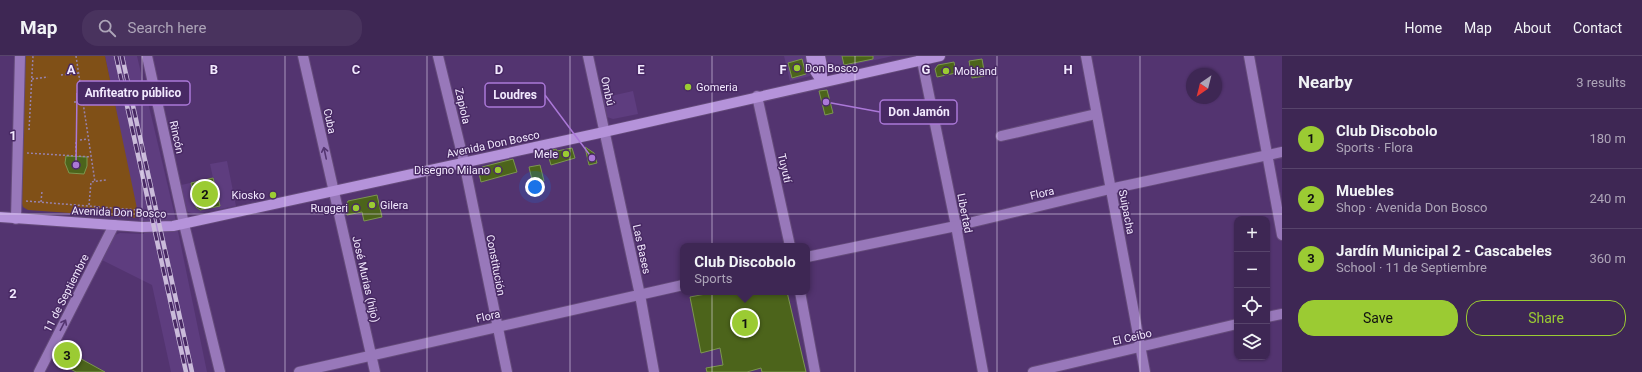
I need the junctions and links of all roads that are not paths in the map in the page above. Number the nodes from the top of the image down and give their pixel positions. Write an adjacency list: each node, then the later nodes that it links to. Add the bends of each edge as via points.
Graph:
1 (20, 56): 23 (street)
2 (147, 56): 24 (street, Rincón)
3 (303, 56): 21 (street, Cuba, one-way to 3)
4 (438, 56): 19 (street, Zapiola)
5 (588, 56): 15 (street, Ombú)
6 (811, 56): 12 (main road, via 813,68)
7 (820, 56): 12 (main road)
8 (940, 56): 11 (main road, Avenida Don Bosco)
9 (1086, 56): 14 (street, Suipacha)
10 (1249, 56): 18 (street)
11 (922, 58): 12 (main road, Avenida Don Bosco); 26 (street, Libertad)
12 (822, 82): 13 (main road, Avenida Don Bosco)
13 (757, 96): 15 (main road, Avenida Don Bosco); 28 (street, Tuyutí)
14 (1096, 114): 16 (street); 20 (street, Suipacha)
15 (604, 132): 19 (main road, Avenida Don Bosco); 31 (street, Las Bases)
16 (1001, 136)
17 (1282, 152): 18 (street, Flora)
18 (1267, 155): 20 (street, Flora); 27 (street)
19 (464, 162): 21 (main road, Avenida Don Bosco); 36 (street, Constitución)
20 (1110, 189): 26 (street, Flora); 37 (street, Suipacha)
21 (333, 191): 24 (main road, Avenida Don Bosco); 38 (street, José Murias (hijo))
22 (0, 217): 23 (main road, Avenida Don Bosco)
23 (16, 219): 25 (main road, Avenida Don Bosco)
24 (184, 224): 25 (main road, Avenida Don Bosco, via 154,227); 40 (street, Rincón)
25 (114, 225): 39 (street, 11 de Septiembre, one-way to 25)
26 (956, 226): 29 (street, Flora); 46 (street, Libertad)
27 (1282, 235)
28 (789, 243)
29 (810, 256)
30 (680, 286): 31 (street, Flora)
31 (640, 295): 36 (street, Flora); 44 (street, Las Bases)
32 (801, 295): 45 (street)
33 (1282, 314): 34 (street)
34 (1270, 316)
35 (1234, 325): 37 (street, El Ceibo)
36 (496, 326): 38 (street, Flora); 43 (street, Constitución)
37 (1140, 348): 47 (street, El Ceibo); 48 (street, Suipacha)
38 (371, 355): 41 (street, Flora); 42 (street, José Murias (hijo))
39 (39, 372)
40 (220, 372)
41 (299, 372)
42 (375, 372)
43 (507, 372)
44 (654, 372)
45 (815, 372)
46 (983, 372)
47 (1033, 372)
48 (1145, 372)

